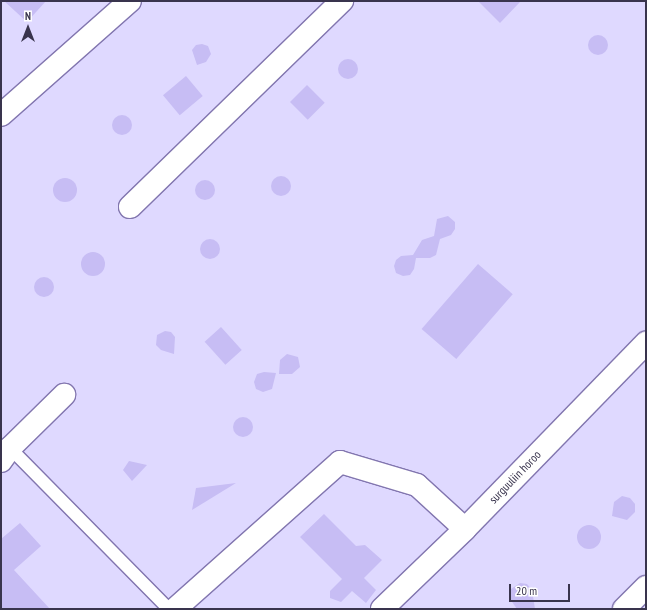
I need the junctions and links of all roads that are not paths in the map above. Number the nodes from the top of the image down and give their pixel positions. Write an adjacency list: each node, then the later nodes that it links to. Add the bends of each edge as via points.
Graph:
1 (130, 1): 3 (street)
2 (342, 1): 4 (street)
3 (1, 115)
4 (130, 207)
5 (646, 343): 8 (street, surguuliin horoo)
6 (64, 395): 7 (street)
7 (6, 455): 10 (lane)
8 (465, 529): 11 (street, via 417,486 340,462); 12 (street, surguuliin horoo)
9 (646, 587): 13 (street)
10 (169, 609)
11 (175, 609)
12 (382, 609)
13 (624, 609)

